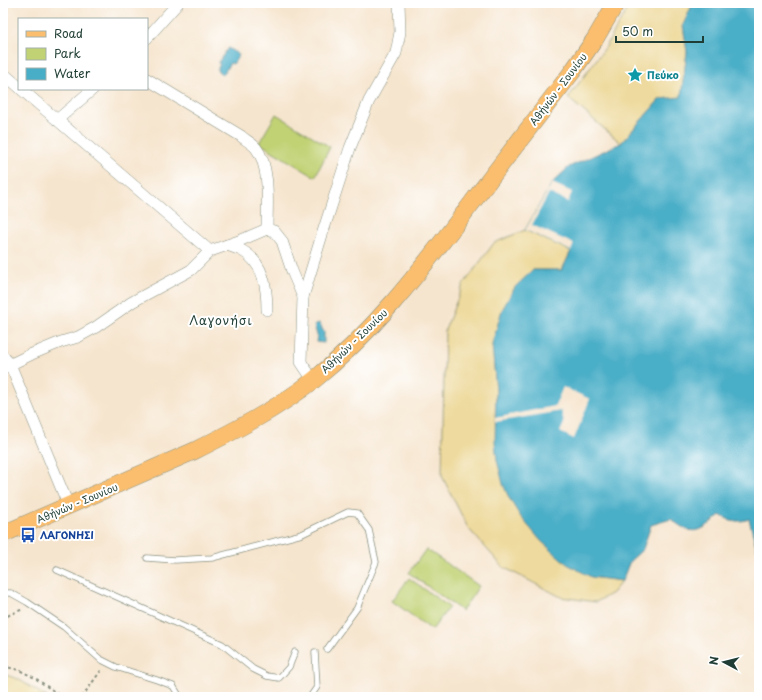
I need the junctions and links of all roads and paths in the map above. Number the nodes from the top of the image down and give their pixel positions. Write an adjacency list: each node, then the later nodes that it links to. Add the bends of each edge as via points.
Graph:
1 (178, 3): 4 (street)
2 (399, 3): 14 (street, via 400,32 396,53 369,101 350,148)
3 (616, 3): 17 (main road, Αθήνών - Σουνίου, via 572,72 414,278 370,328)
4 (148, 37)
5 (3, 73): 7 (street)
6 (148, 80): 11 (street, via 235,132 255,147 263,162 267,195)
7 (18, 86)
8 (22, 90): 10 (street)
9 (92, 90): 10 (street)
10 (57, 120): 13 (street)
11 (266, 229): 12 (street); 14 (street, via 274,231 282,241)
12 (227, 245): 13 (street); 15 (street, via 242,251 257,263 264,278)
13 (210, 251): 16 (street, via 192,270 132,302 78,337)
14 (304, 297): 17 (street, via 301,362)
15 (267, 310)
16 (5, 363): 18 (street)
17 (313, 380): 18 (main road, Αθήνών - Σουνίου, via 257,419 194,451)
18 (69, 507): 19 (main road, Αθήνών - Σουνίου)
19 (3, 534)
20 (147, 558): 25 (lane, via 212,558 302,534 348,512 357,513 369,530 376,562 357,608)
21 (57, 570): 26 (lane, via 222,644 253,669 267,676 279,678 289,667)
22 (3, 593): 23 (lane, via 11,593)
23 (27, 602): 24 (path, via 24,608); 28 (lane, via 64,627 100,659)
24 (3, 620)
25 (327, 649)
26 (295, 652)
27 (315, 652): 33 (lane, via 317,686)
28 (107, 662): 31 (path); 32 (lane, via 173,686)
29 (3, 666): 30 (path, via 35,678)
30 (62, 697)
31 (82, 697)
32 (180, 697)
33 (310, 697)

